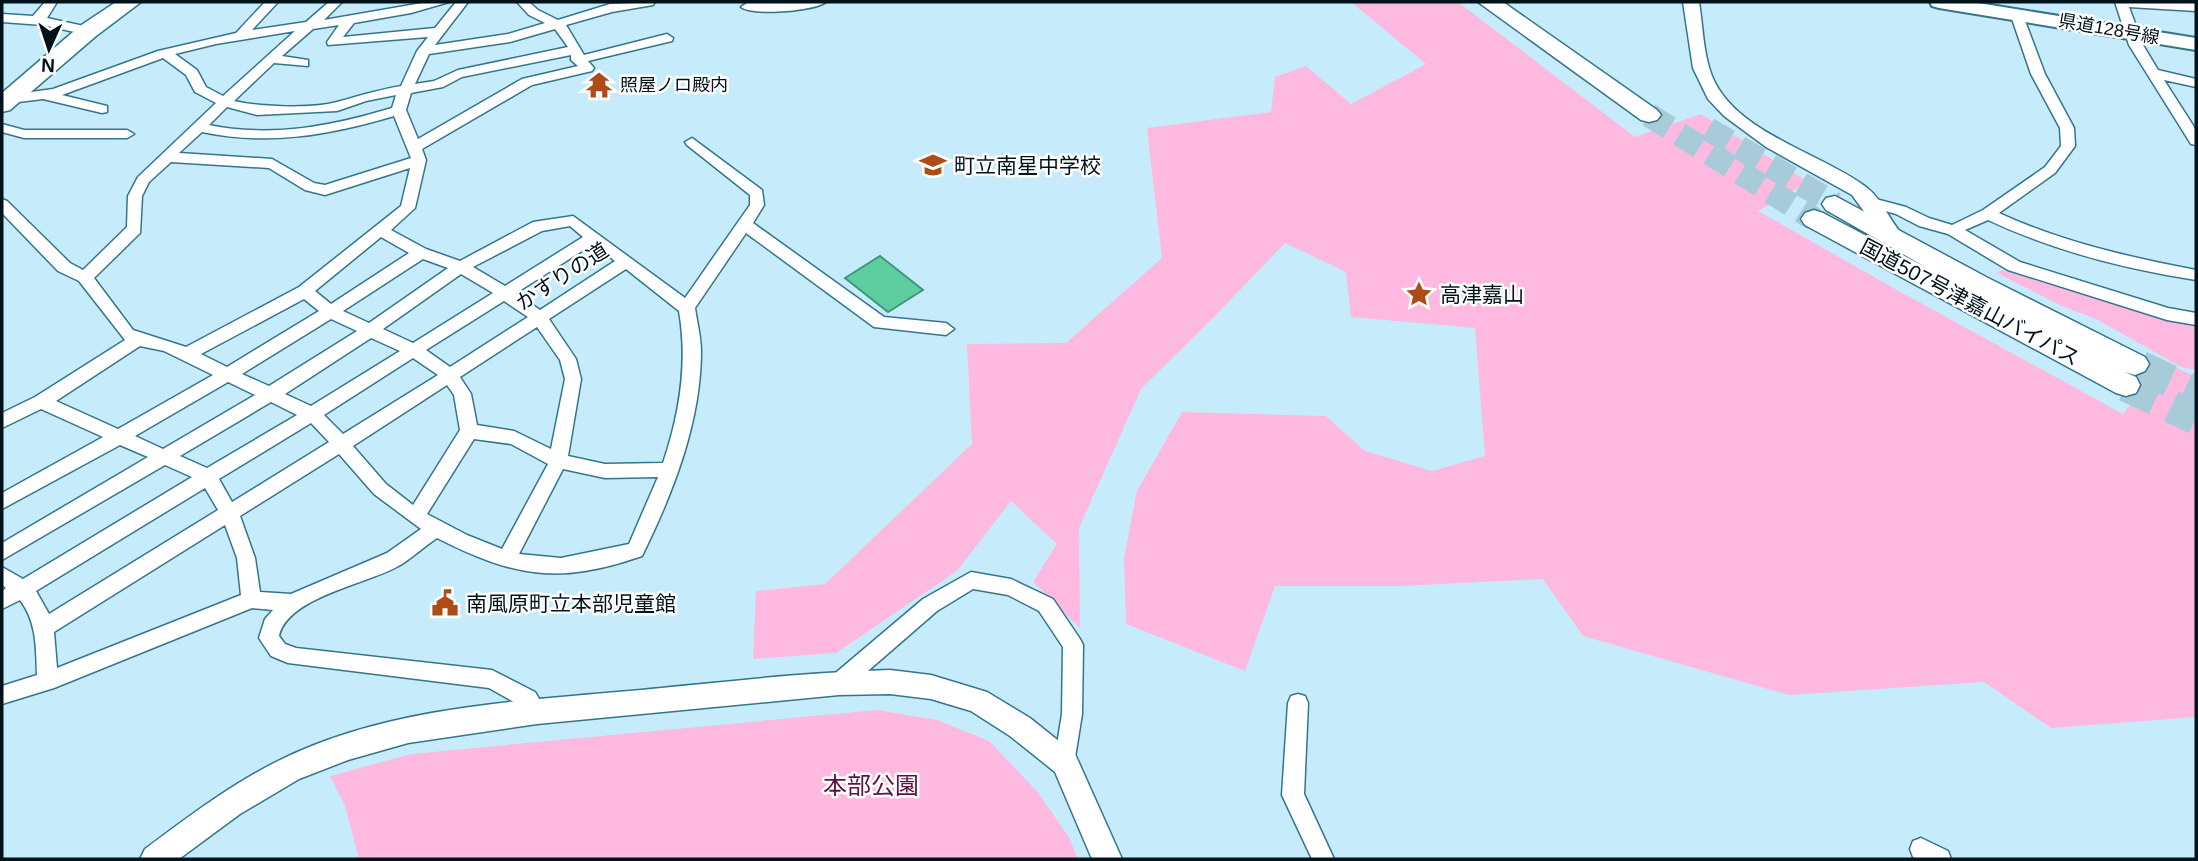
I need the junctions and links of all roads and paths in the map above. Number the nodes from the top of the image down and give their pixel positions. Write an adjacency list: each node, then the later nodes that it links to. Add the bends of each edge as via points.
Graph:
1 (51, 2): 20 (street)
2 (130, 2): 23 (main road)
3 (272, 2): 26 (street)
4 (336, 2): 21 (street)
5 (462, 2): 24 (street)
6 (523, 2): 22 (street)
7 (649, 2): 22 (street, via 610,8)
8 (820, 2): 15 (street)
9 (1489, 2): 10 (main road, via 1659,110)
10 (1513, 2)
11 (1691, 2): 49 (street, via 1704,76 1727,109 1749,128)
12 (1939, 2): 17 (main road, 県道128号線)
13 (434, 3): 19 (street)
14 (2121, 3): 16 (street); 25 (street)
15 (747, 7)
16 (2196, 7)
17 (2016, 13): 25 (main road, 県道128号線); 51 (street, via 2025,45 2070,137 2050,170)
18 (2, 18): 20 (street)
19 (351, 18): 21 (street); 24 (street, via 333,42)
20 (36, 21): 23 (street)
21 (310, 24): 26 (street); 32 (street)
22 (556, 25): 29 (street); 31 (street, via 564,29)
23 (88, 31): 38 (main road)
24 (436, 32): 29 (street)
25 (2131, 33): 28 (main road, 県道128号線); 34 (street)
26 (242, 34): 30 (street)
27 (667, 38): 31 (street)
28 (2196, 44)
29 (424, 51): 36 (street)
30 (165, 53): 37 (street); 39 (street, via 192,73 200,89)
31 (576, 55): 36 (street, via 458,74 439,84); 47 (street, via 587,68 527,82)
32 (271, 59): 33 (street); 39 (street)
33 (303, 63)
34 (2152, 73): 35 (street); 45 (street)
35 (2196, 82)
36 (407, 86): 39 (street, via 337,107 257,111); 41 (street)
37 (46, 96): 38 (street); 40 (street)
38 (6, 102)
39 (225, 102): 42 (street)
40 (102, 109)
41 (399, 110): 42 (street, via 334,130 299,135 249,136); 47 (street)
42 (199, 127): 48 (street)
43 (2, 128): 44 (street, via 24,134)
44 (127, 134)
45 (2196, 141)
46 (692, 142): 52 (street, via 757,193 757,205)
47 (417, 154): 48 (street, via 325,190 310,187 272,164); 53 (street, via 408,208)
48 (166, 157): 61 (street, via 143,180 135,197 135,229)
49 (1872, 203): 54 (street); 56 (street)
50 (2, 204): 61 (street, via 64,267)
51 (1988, 214): 54 (street); 60 (street, via 2056,243 2136,265)
52 (746, 225): 64 (street); 68 (street, via 880,323)
53 (380, 230): 57 (street); 62 (street)
54 (1953, 230): 67 (street, via 2014,266 2166,314)
55 (594, 237): 58 (street); 59 (street, via 573,221 538,226); 63 (street)
56 (1894, 238): 56 (main road, 国道507号津嘉山バイパス, via 1825,211 2131,374 1979,285)
57 (421, 253): 59 (street); 65 (street)
58 (627, 261): 64 (street, かすりの道); 66 (street, かすりの道)
59 (461, 267): 63 (street); 69 (street)
60 (2196, 275)
61 (85, 277): 70 (street, via 127,334)
62 (305, 291): 65 (street); 72 (street)
63 (503, 292): 66 (street); 71 (street)
64 (687, 308): 84 (street, via 693,350 684,421)
65 (332, 313): 69 (street); 73 (street)
66 (540, 318): 74 (street, かすりの道); 83 (street, via 568,359 573,379)
67 (2196, 319)
68 (946, 329)
69 (370, 330): 71 (street); 75 (street)
70 (138, 340): 72 (street); 76 (street)
71 (412, 350): 74 (street); 77 (street)
72 (187, 354): 73 (street)
73 (229, 374): 75 (street); 80 (street)
74 (449, 374): 79 (street, via 462,394); 81 (street, かすりの道)
75 (270, 395): 77 (street); 82 (street)
76 (41, 402): 78 (street); 80 (street)
77 (312, 414): 81 (street); 85 (street)
78 (2, 421)
79 (469, 431): 83 (street, via 514,438); 88 (street)
80 (118, 438): 82 (street); 86 (street)
81 (342, 444): 87 (street, かすりの道); 88 (street, via 380,489)
82 (162, 458): 85 (street); 90 (street)
83 (558, 461): 84 (street, via 605,471); 91 (street)
84 (667, 470): 91 (street, via 659,502 635,550 553,567)
85 (207, 476): 87 (street); 93 (street)
86 (2, 502)
87 (230, 514): 94 (street, via 246,558); 97 (street, かすりの道)
88 (417, 515): 89 (street)
89 (435, 529): 91 (street); 96 (street, via 394,559)
90 (2, 552)
91 (506, 560)
92 (2, 575): 93 (street)
93 (24, 587): 95 (street); 97 (street)
94 (251, 600): 96 (street); 98 (street)
95 (2, 601)
96 (292, 602): 102 (street, via 272,625 270,638 278,650 295,657 492,679 528,699)
97 (46, 627): 98 (street)
98 (47, 681): 100 (street)
99 (839, 683): 102 (street); 103 (street, via 931,687 978,701); 103 (street, via 930,604 971,580 1011,587 1046,605 1073,645 1072,714)
100 (2, 695)
101 (1298, 703): 106 (street, via 1293,795)
102 (537, 712): 104 (street, via 408,730 348,747 289,771 230,804)
103 (1065, 763): 105 (street)
104 (155, 859)
105 (1107, 859)
106 (1323, 859)

